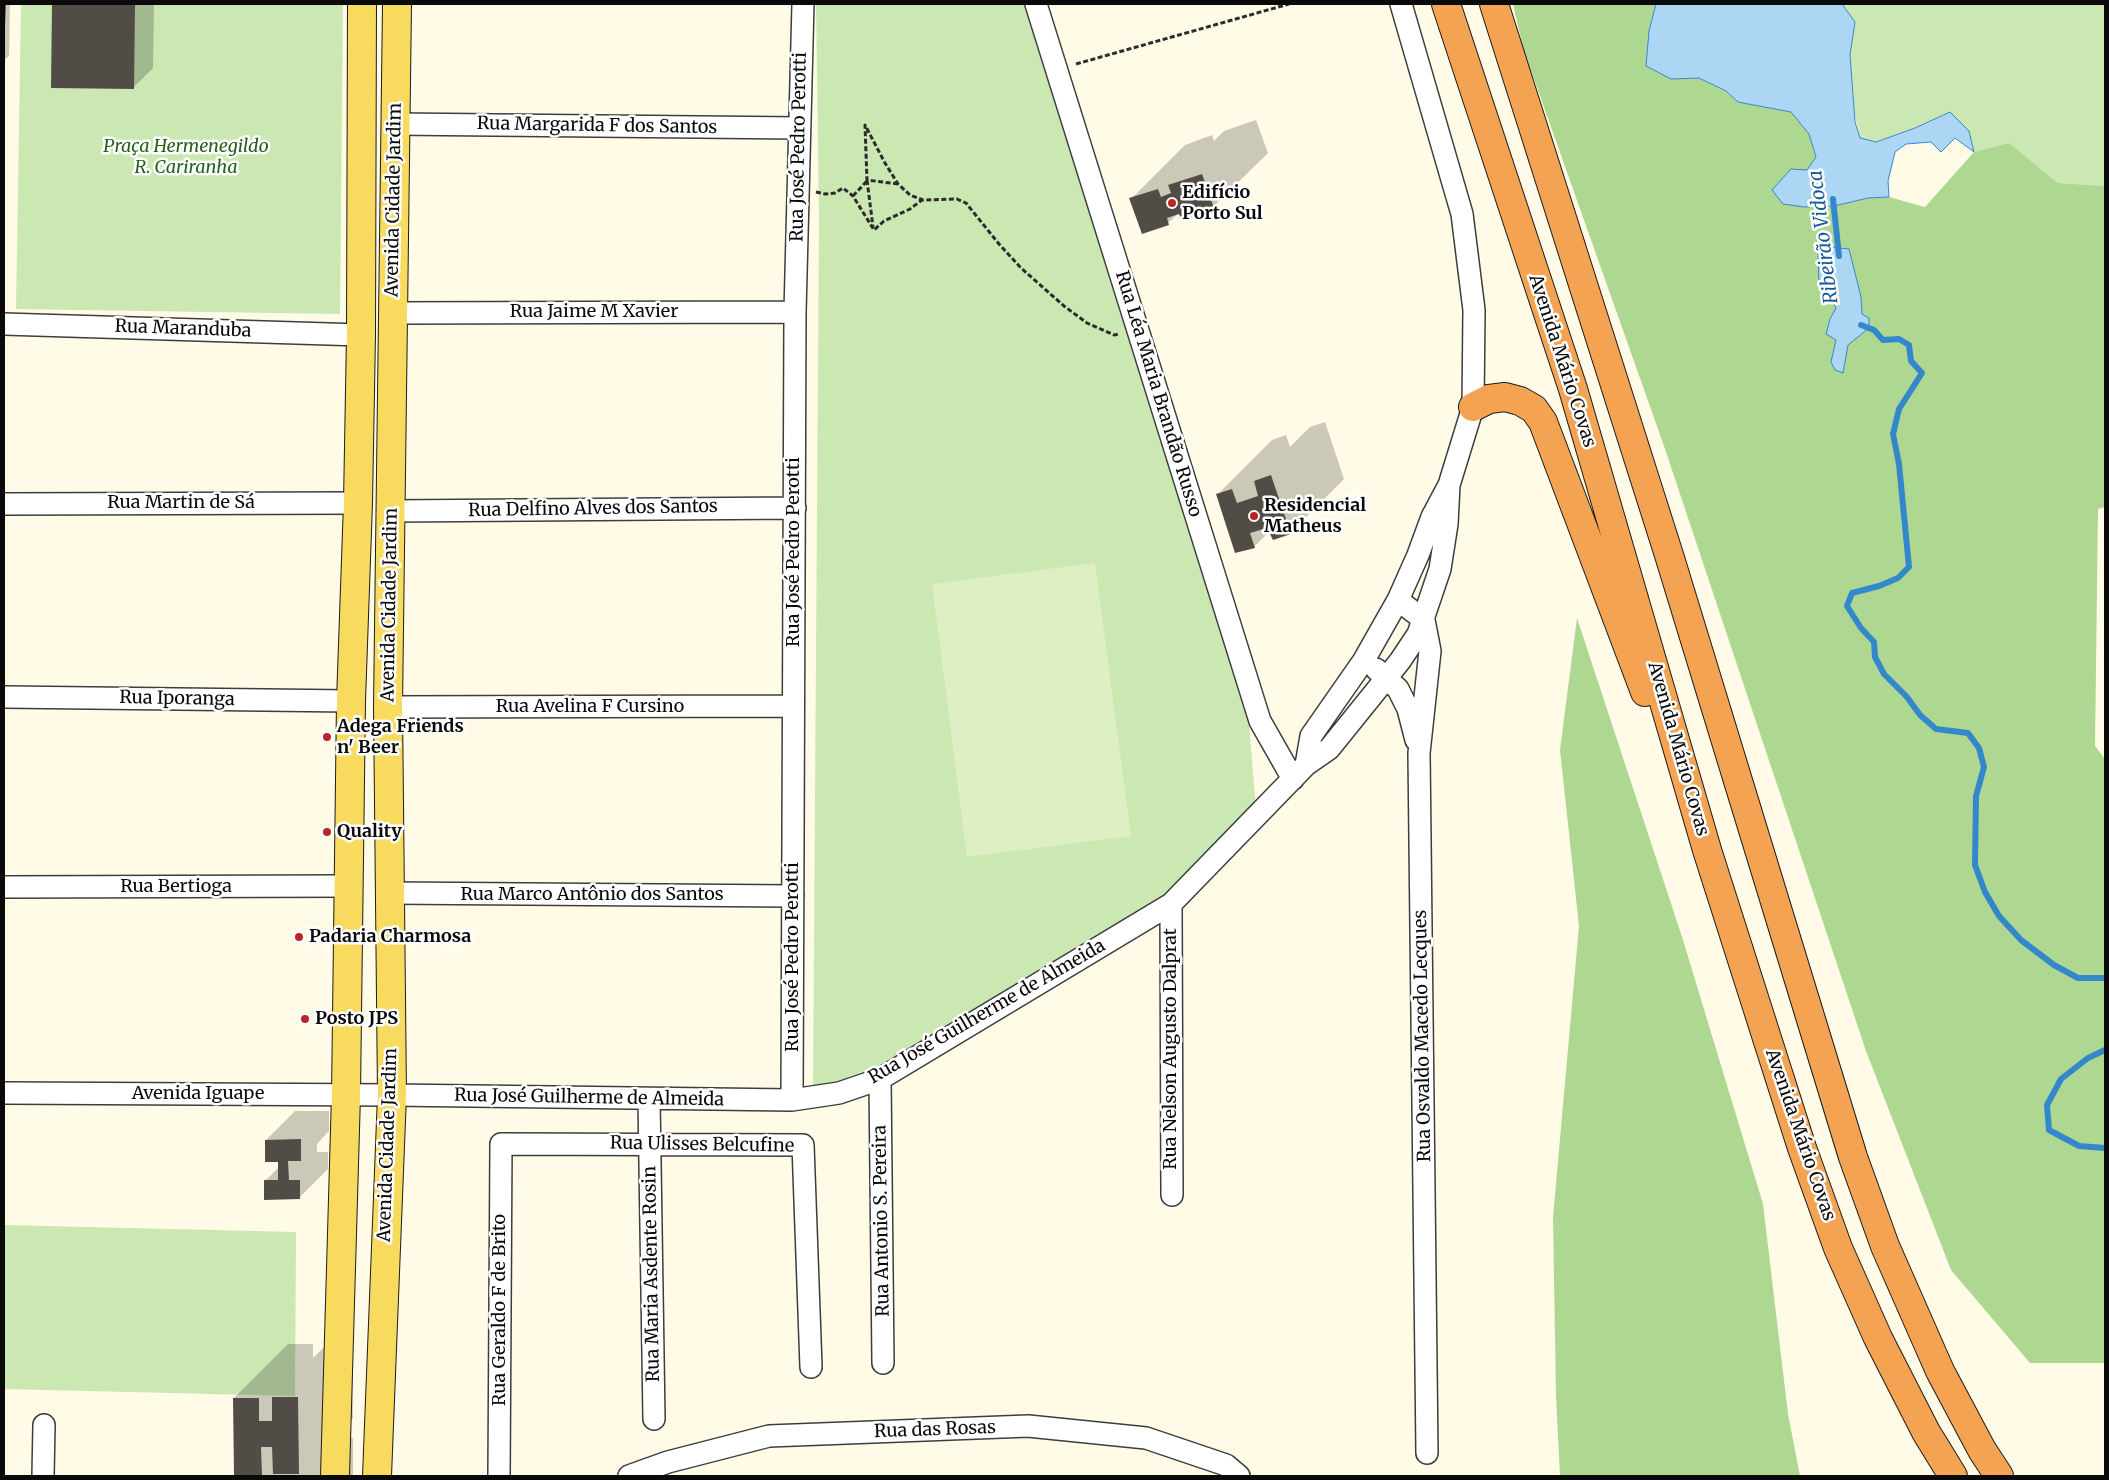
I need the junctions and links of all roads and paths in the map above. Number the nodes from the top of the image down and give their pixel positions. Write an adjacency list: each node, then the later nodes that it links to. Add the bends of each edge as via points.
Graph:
1 (362, 4): 22 (main road, Avenida Cidade Jardim)
2 (397, 4): 10 (main road, Avenida Cidade Jardim)
3 (803, 4): 11 (street, Rua José Pedro Perotti)
4 (1036, 4): 9 (street, Rua Léa Maria Brandão Russo)
5 (1290, 4): 9 (path)
6 (1401, 4): 23 (street, Rua José Guilherme de Almeida, via 1462,214 1474,310)
7 (1446, 4): 41 (highway, Avenida Mário Covas, via 1573,389)
8 (1494, 4): 68 (highway, via 1669,555 1853,1157 1885,1246 1940,1371)
9 (1056, 70): 38 (street, Rua Léa Maria Brandão Russo, via 1260,721)
10 (394, 124): 11 (street, Rua Margarida F dos Santos); 19 (main road, Avenida Cidade Jardim)
11 (799, 128): 14 (street, Rua José Pedro Perotti)
12 (867, 180): 13 (path); 13 (path, via 865,125); 15 (path); 17 (path)
13 (898, 184): 16 (path)
14 (799, 189): 15 (path, via 825,194 843,188); 18 (street, Rua José Pedro Perotti)
15 (852, 196): 17 (path)
16 (922, 200): 17 (path); 21 (path, via 957,199 966,203 1021,268 1064,306 1087,323 1114,335)
17 (874, 230)
18 (795, 312): 19 (street, Rua Jaime M Xavier); 27 (street, Rua José Pedro Perotti)
19 (392, 313): 28 (main road, Avenida Cidade Jardim)
20 (4, 324): 22 (street, Rua Maranduba)
21 (1127, 333)
22 (362, 335): 25 (main road, Avenida Cidade Jardim)
23 (1473, 407): 24 (street, Rua José Guilherme de Almeida); 41 (highway, via 1488,399 1505,397 1534,410 1543,422)
24 (1449, 486): 29 (street, Rua José Guilherme de Almeida, via 1432,517); 30 (street, Rua José Guilherme de Almeida, via 1440,570)
25 (358, 503): 26 (street, Rua Martin de Sá); 34 (main road, Avenida Cidade Jardim)
26 (4, 504)
27 (795, 508): 28 (street, Rua Delfino Alves dos Santos); 35 (street, Rua José Pedro Perotti)
28 (392, 511): 36 (main road, Avenida Cidade Jardim)
29 (1398, 600): 30 (street); 31 (street, Rua José Guilherme de Almeida)
30 (1424, 620): 32 (street, Rua José Guilherme de Almeida); 37 (street, Rua Osvaldo Macedo Lecques, via 1430,651)
31 (1364, 660): 32 (street); 38 (street, Rua José Guilherme de Almeida, via 1311,736)
32 (1387, 678): 37 (street, via 1398,689 1408,709); 38 (street, Rua José Guilherme de Almeida, via 1329,749)
33 (4, 697): 34 (street, Rua Iporanga)
34 (351, 701): 39 (main road, Avenida Cidade Jardim)
35 (793, 706): 36 (street, Rua Avelina F Cursino); 45 (street, Rua José Pedro Perotti)
36 (388, 707): 40 (main road, Avenida Cidade Jardim)
37 (1419, 753): 60 (street, Rua Osvaldo Macedo Lecques)
38 (1300, 772): 46 (street, Rua José Guilherme de Almeida)
39 (349, 782): 40 (main road); 42 (main road, Avenida Cidade Jardim)
40 (390, 782): 44 (main road, Avenida Cidade Jardim)
41 (1706, 850): 67 (highway, Avenida Mário Covas, via 1802,1148 1838,1248 1882,1347)
42 (348, 886): 43 (street, Rua Bertioga); 49 (main road, Avenida Cidade Jardim)
43 (4, 887)
44 (390, 893): 45 (street, Rua Marco Antônio dos Santos); 50 (main road, Avenida Cidade Jardim)
45 (793, 896): 52 (street, Rua José Pedro Perotti)
46 (1171, 904): 47 (street, Rua José Guilherme de Almeida); 55 (street, Rua Nelson Augusto Dalprat)
47 (880, 1079): 52 (street, Rua José Guilherme de Almeida, via 839,1093); 56 (street, Rua Antonio S. Pereira)
48 (4, 1093): 49 (street, Avenida Iguape)
49 (346, 1095): 50 (street, Avenida Iguape); 62 (main road, Avenida Cidade Jardim)
50 (392, 1095): 51 (street, Rua José Guilherme de Almeida); 63 (main road, Avenida Cidade Jardim)
51 (649, 1099): 52 (street, Rua José Guilherme de Almeida); 54 (street, Rua Maria Asdente Rosin)
52 (792, 1100)
53 (502, 1144): 54 (street, Rua Ulisses Belcufine); 64 (street, Rua Geraldo F de Brito)
54 (650, 1144): 57 (street, Rua Ulisses Belcufine, via 803,1145); 58 (street, Rua Maria Asdente Rosin)
55 (1172, 1195)
56 (883, 1363)
57 (811, 1367)
58 (654, 1418)
59 (44, 1425): 61 (street)
60 (1428, 1453)
61 (44, 1476)
62 (335, 1476)
63 (377, 1476)
64 (499, 1476)
65 (629, 1476): 66 (street, Rua das Rosas, via 668,1462 769,1436 1028,1426 1146,1438 1226,1465)
66 (1239, 1476)
67 (1953, 1476)
68 (1999, 1476)

